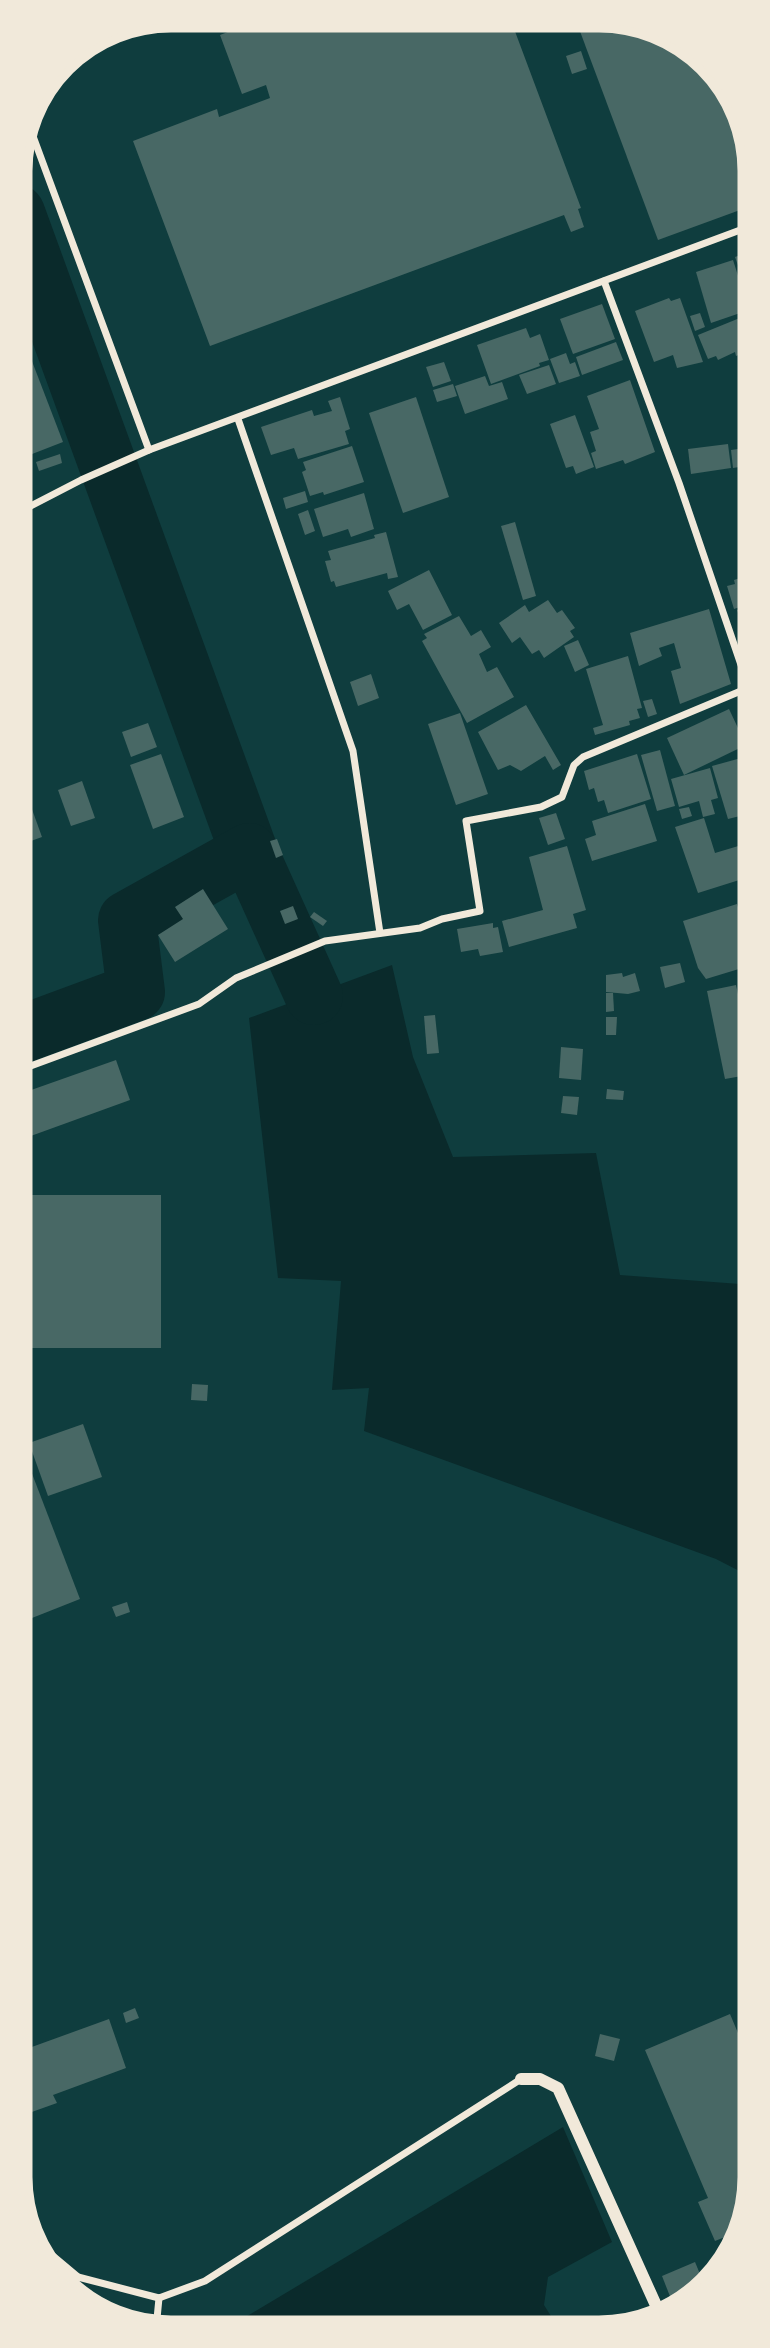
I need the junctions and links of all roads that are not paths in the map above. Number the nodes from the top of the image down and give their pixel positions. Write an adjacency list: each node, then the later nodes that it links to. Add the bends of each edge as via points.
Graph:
1 (33, 135): 5 (street)
2 (742, 229): 3 (street)
3 (604, 281): 4 (street); 7 (street)
4 (237, 419): 5 (street); 9 (street, via 353,751)
5 (149, 450): 6 (street)
6 (28, 507)
7 (742, 670)
8 (742, 691): 9 (street, via 583,757 574,765 562,797 541,807 466,821 480,911 420,928)
9 (380, 933): 10 (street, via 325,941 236,978 199,1003)
10 (28, 1067)
11 (521, 2079): 15 (street, via 205,2281); 16 (street, via 540,2079 558,2088)
12 (51, 2254): 13 (street)
13 (78, 2277): 14 (street); 15 (street)
14 (72, 2279)
15 (159, 2298): 17 (street)
16 (657, 2307)
17 (157, 2319)

